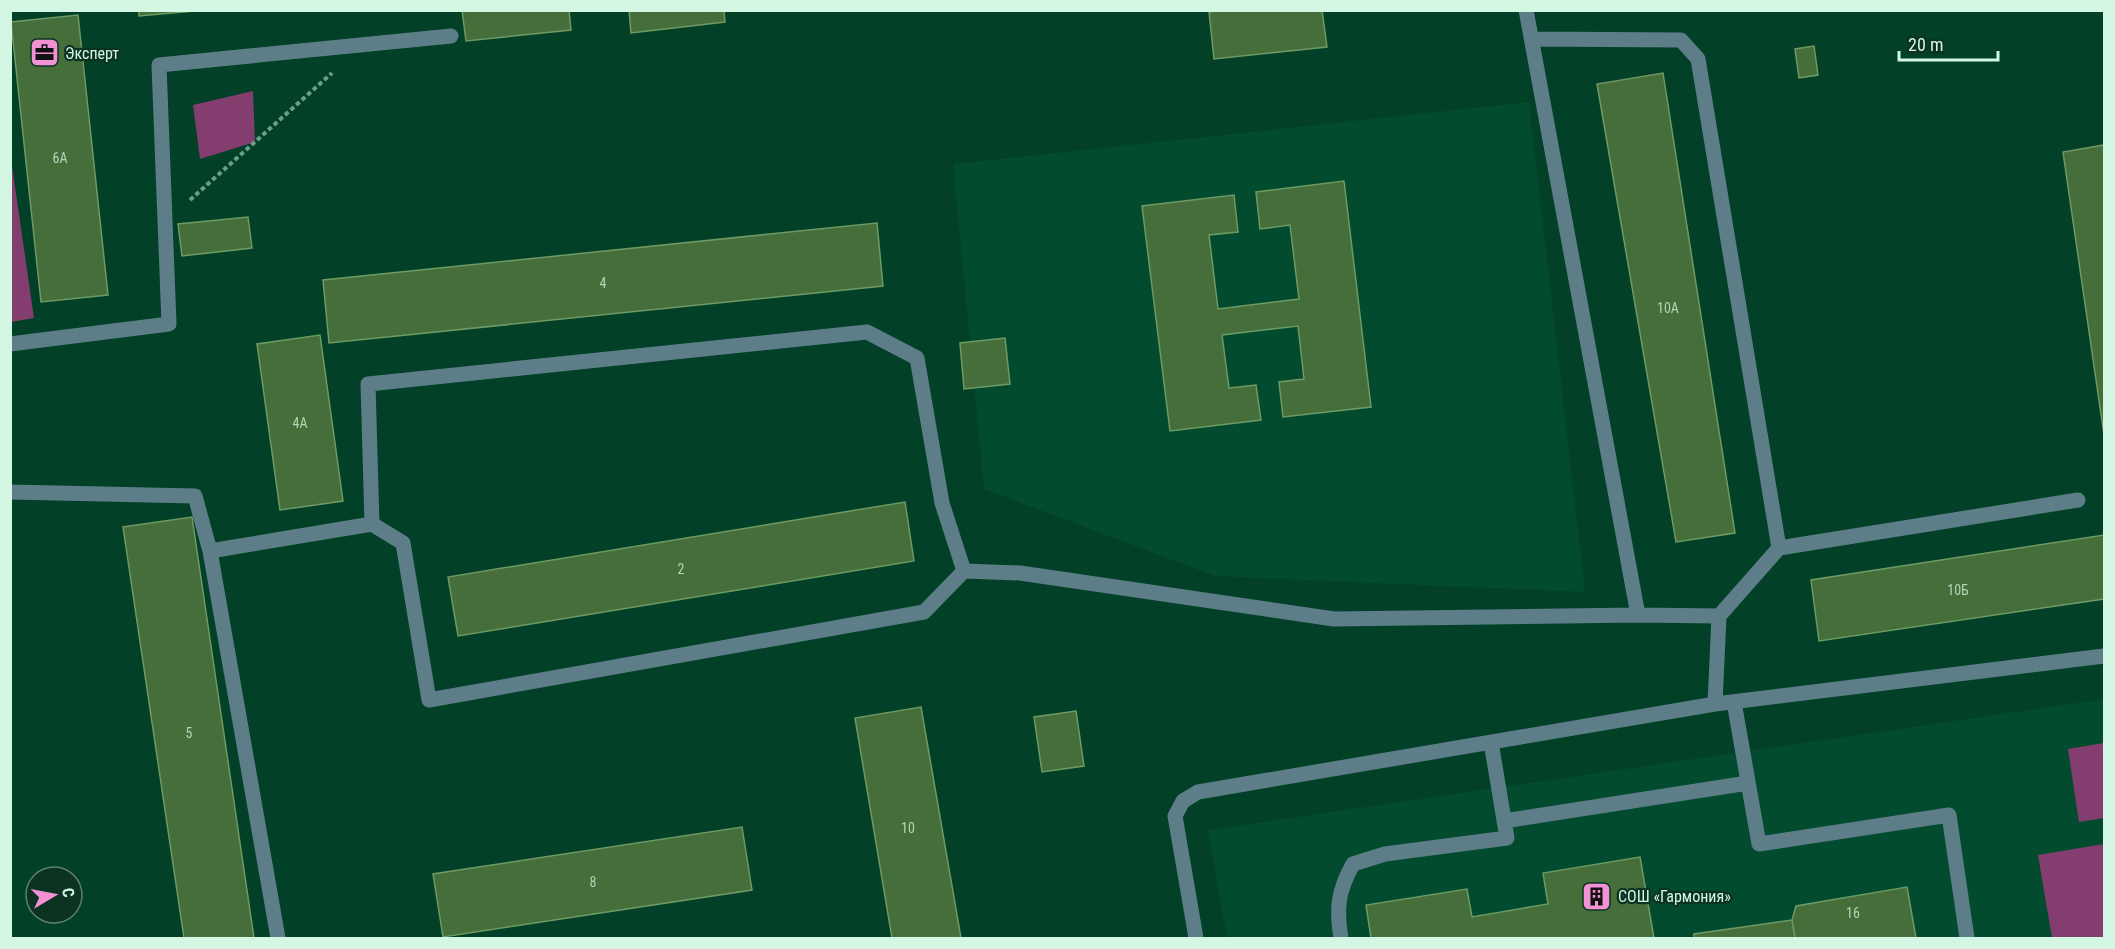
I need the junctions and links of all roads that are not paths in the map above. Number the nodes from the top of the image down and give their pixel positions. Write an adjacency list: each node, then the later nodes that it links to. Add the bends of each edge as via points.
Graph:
1 (1527, 10): 3 (lane)
2 (452, 36): 4 (lane, via 159,65 169,324)
3 (1534, 39): 8 (lane, via 1681,40 1698,59); 11 (lane)
4 (10, 344)
5 (10, 492): 9 (lane, via 195,496)
6 (2078, 500): 8 (lane)
7 (372, 524): 9 (lane); 10 (lane, via 403,543 429,700 924,612); 10 (lane, via 368,384 867,332 917,358 942,503)
8 (1779, 548): 12 (lane)
9 (210, 551): 19 (lane)
10 (964, 571): 11 (lane, via 1020,573 1334,619)
11 (1638, 615): 12 (lane)
12 (1719, 616): 15 (lane)
13 (2104, 656): 14 (lane)
14 (1734, 702): 15 (lane); 17 (lane)
15 (1715, 704): 16 (lane)
16 (1491, 742): 18 (lane); 20 (lane, via 1198,792 1183,801 1175,816)
17 (1748, 783): 18 (lane); 22 (lane, via 1759,844 1949,815)
18 (1504, 821): 21 (lane, via 1507,838 1385,854 1353,864 1342,885 1337,914)
19 (278, 939)
20 (1196, 939)
21 (1341, 939)
22 (1967, 939)

